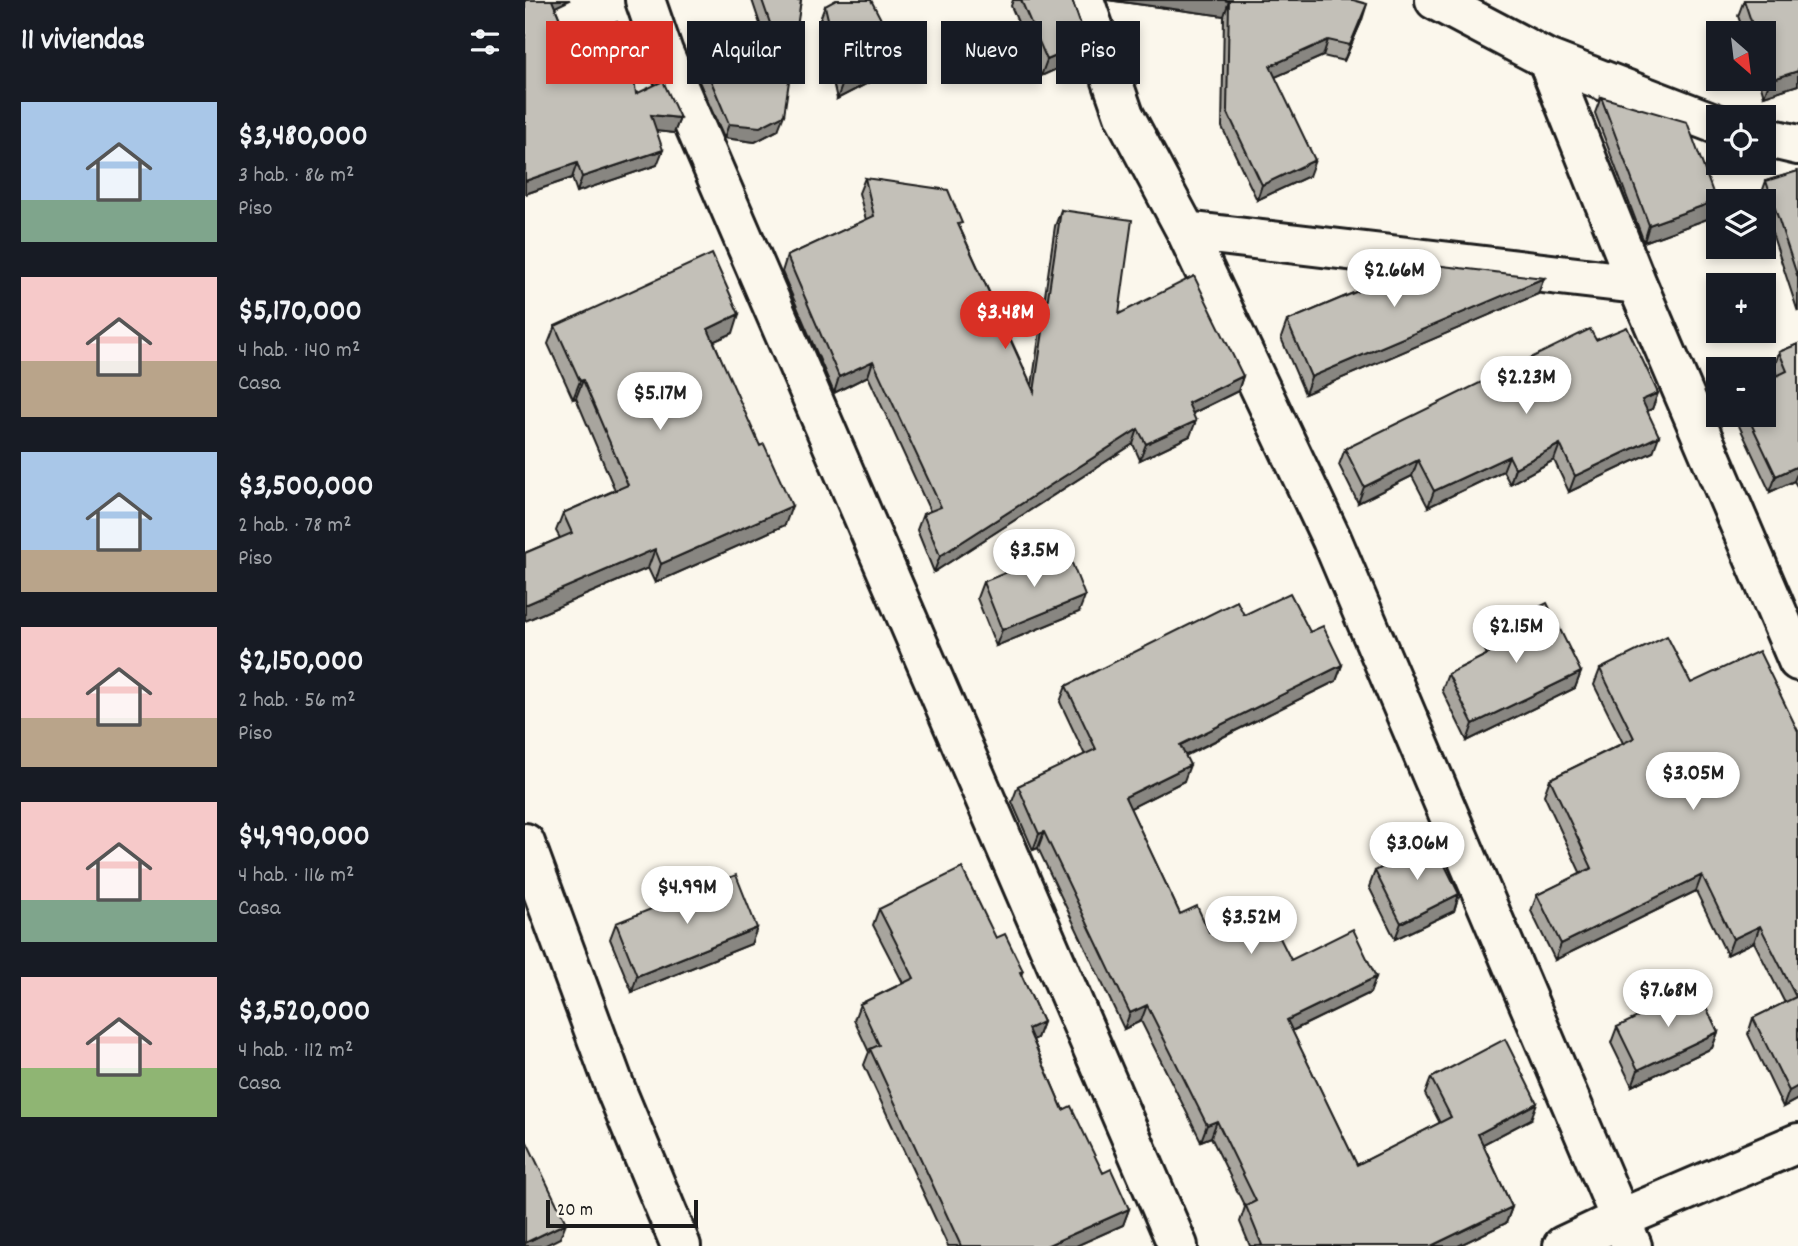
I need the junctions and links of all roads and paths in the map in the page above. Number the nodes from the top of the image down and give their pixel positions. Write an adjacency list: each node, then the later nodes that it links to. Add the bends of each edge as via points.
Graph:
1 (645, 0): 15 (street, via 663,52)
2 (1084, 0): 8 (street, via 1124,115)
3 (1435, 0): 4 (street)
4 (1547, 60): 5 (street); 9 (street)
5 (1706, 120)
6 (1776, 140): 7 (street)
7 (1798, 145)
8 (1186, 231): 9 (street); 13 (street, via 1332,540)
9 (1637, 284): 10 (street)
10 (1798, 661)
11 (525, 843): 14 (street, via 616,1090)
12 (1798, 1143): 13 (street)
13 (1626, 1233): 16 (street)
14 (681, 1246)
15 (1178, 1246)
16 (1563, 1246)

